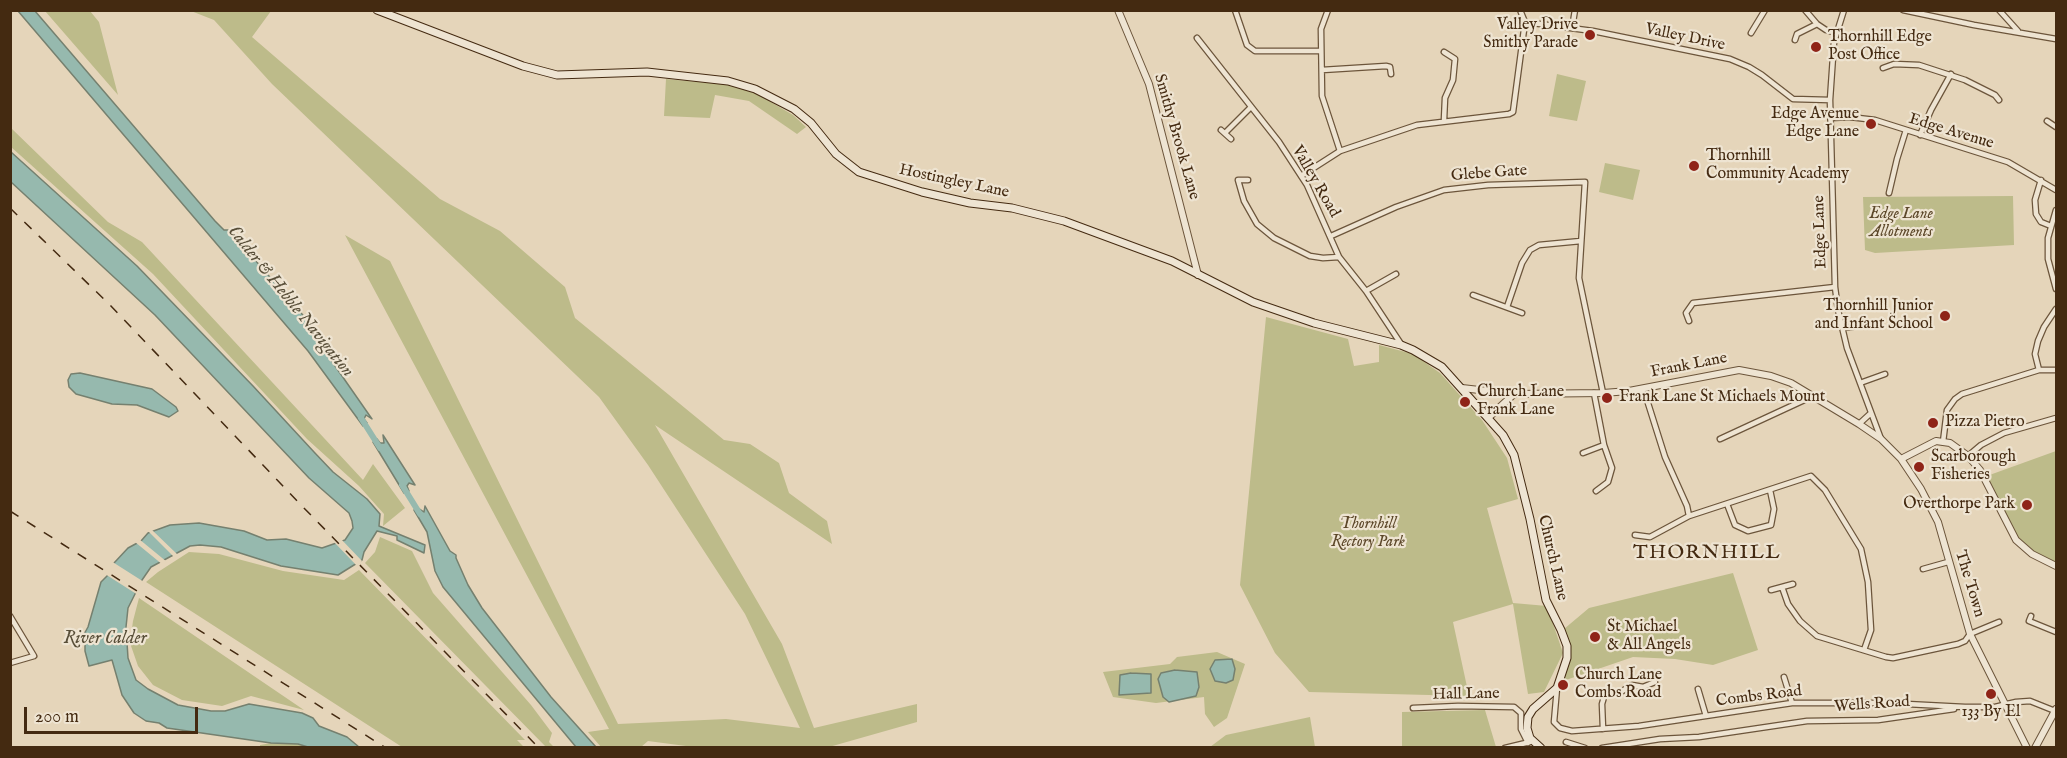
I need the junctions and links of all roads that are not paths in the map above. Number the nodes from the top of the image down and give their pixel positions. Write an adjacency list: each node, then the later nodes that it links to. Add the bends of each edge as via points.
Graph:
1 (377, 10): 49 (main road, Hostingley Lane, via 523,66 557,75 648,72 728,81 755,89 794,109 836,154 859,172 922,192 1064,222 1143,249)
2 (1118, 10): 49 (street, Smithy Brook Lane, via 1149,84)
3 (1235, 10): 21 (street, via 1247,45 1255,51)
4 (1328, 10): 21 (street, via 1321,29)
5 (1520, 10): 12 (street)
6 (1575, 10): 14 (street)
7 (1766, 10): 16 (street)
8 (1805, 10): 13 (street)
9 (1844, 10): 17 (street, Edge Lane)
10 (1904, 10): 15 (street)
11 (2000, 10): 15 (street)
12 (1525, 22): 14 (street, Valley Drive); 31 (street, via 1513,112)
13 (1817, 24): 17 (street); 20 (street, via 1797,34)
14 (1572, 28): 27 (street, Valley Drive, via 1730,59 1762,75 1793,99)
15 (2018, 31): 19 (street)
16 (1751, 33)
17 (1836, 33): 27 (street, Edge Lane)
18 (1197, 38): 29 (street, Valley Road)
19 (2056, 39)
20 (1795, 40)
21 (1321, 51): 24 (street)
22 (1444, 52): 31 (street, via 1455,59)
23 (1882, 68): 26 (street, via 1919,64)
24 (1322, 70): 25 (street, via 1383,66 1390,67); 37 (street, via 1322,96)
25 (1392, 74)
26 (1950, 74): 28 (street); 35 (street)
27 (1830, 100): 30 (street, Edge Lane)
28 (1999, 100)
29 (1251, 107): 36 (street, via 1223,132); 38 (street, Valley Road)
30 (1831, 118): 34 (street, Edge Avenue, via 1875,120); 50 (street, Edge Lane)
31 (1444, 120): 37 (street)
32 (2046, 121): 33 (street)
33 (2056, 128)
34 (1906, 130): 35 (street, Edge Avenue); 42 (street)
35 (1920, 135): 40 (street, Edge Avenue, via 2008,162)
36 (1231, 139)
37 (1340, 151): 38 (street)
38 (1300, 176): 45 (street, Valley Road)
39 (1248, 180): 47 (street, via 1238,180 1244,201 1265,231 1310,256)
40 (2041, 180): 41 (street, Edge Avenue); 44 (street, via 2035,200 2036,214 2041,222)
41 (2056, 190)
42 (1888, 193)
43 (2056, 210): 44 (street)
44 (2051, 226): 51 (street, via 2048,259)
45 (1331, 236): 46 (street, Glebe Gate, via 1444,190 1585,182); 47 (street, Valley Road)
46 (1581, 241): 54 (street, via 1539,245 1530,250); 68 (street, via 1579,278)
47 (1339, 257): 52 (street, Valley Road)
48 (1396, 274): 52 (street)
49 (1198, 275): 60 (main road, Hostingley Lane, via 1253,303)
50 (1835, 287): 57 (street, via 1693,303 1686,313); 59 (street, Edge Lane)
51 (2056, 289)
52 (1366, 291): 60 (street, Valley Road)
53 (1473, 295): 54 (street)
54 (1507, 307): 56 (street)
55 (2056, 309): 61 (street, via 2038,341 2035,354)
56 (1522, 314)
57 (1689, 321)
58 (1875, 324): 59 (street)
59 (1842, 328): 64 (street, Edge Lane)
60 (1401, 345): 65 (main road, Hostingley Lane, via 1442,367)
61 (2039, 370): 62 (street); 77 (street, via 1954,399 1947,410)
62 (2056, 370)
63 (1885, 374): 64 (street)
64 (1860, 383): 71 (street, Edge Lane)
65 (1460, 385): 69 (street, Frank Lane); 72 (main road, Church Lane)
66 (1640, 389): 68 (street, Frank Lane); 70 (street, Frank Lane, via 1739,370 1791,383); 86 (street)
67 (1594, 393): 68 (street, Frank Lane); 69 (street, Frank Lane); 78 (street)
68 (1603, 393)
69 (1514, 394): 72 (street)
70 (1813, 396): 74 (street, Frank Lane); 75 (street)
71 (1871, 413): 74 (street); 76 (street, Edge Lane)
72 (1488, 418): 103 (main road, Church Lane, via 1514,455 1546,600 1566,646 1567,658)
73 (2056, 418): 80 (street, via 2004,433)
74 (1859, 424): 76 (street, Frank Lane)
75 (1720, 439)
76 (1881, 439): 81 (street, Frank Lane)
77 (1943, 442): 80 (street); 81 (street, via 1930,444)
78 (1604, 445): 79 (street); 84 (street, via 1612,468 1608,482)
79 (1583, 453)
80 (1968, 456): 89 (street, via 1984,477 2016,540 2032,554)
81 (1901, 459): 82 (street, Frank Lane)
82 (1910, 470): 88 (street, The Town, via 1938,522)
83 (1770, 490): 85 (street); 85 (street, via 1774,509 1771,525 1748,531 1735,525); 99 (street, via 1811,476 1847,523 1861,549 1868,582 1871,630)
84 (1596, 491)
85 (1727, 504): 86 (street)
86 (1689, 516): 87 (street, via 1650,537)
87 (1635, 536)
88 (1948, 561): 90 (street); 98 (street, The Town)
89 (2056, 566)
90 (1923, 569)
91 (1792, 584): 92 (street)
92 (1782, 587): 93 (street); 99 (street, via 1800,621 1817,636)
93 (1771, 590)
94 (10, 616): 100 (street, via 34,656)
95 (2031, 616): 97 (street, via 2030,621)
96 (1999, 622): 98 (street)
97 (2056, 632)
98 (1970, 634): 99 (street, via 1958,644 1893,658); 106 (street, The Town)
99 (1864, 650)
100 (10, 663)
101 (1784, 677): 105 (street)
102 (1655, 682): 111 (street, via 1604,697)
103 (1557, 688): 111 (street, Combs Road, via 1556,726 1572,731); 112 (main road, Church Lane, via 1529,714)
104 (1698, 689): 110 (street)
105 (1792, 703): 107 (street, Combs Road); 110 (street, Combs Road)
106 (2005, 704): 107 (street, Combs Road); 109 (street, Combs Road, via 2030,701); 118 (street, The Town)
107 (1965, 707): 117 (street, Wells Road, via 1878,720 1807,721)
108 (1413, 708): 112 (street, Hall Lane, via 1514,707 1521,713 1521,729)
109 (2056, 710): 119 (street)
110 (1706, 716): 111 (street, Combs Road)
111 (1603, 729)
112 (1530, 742): 114 (street); 115 (main road)
113 (1566, 742): 116 (street)
114 (1505, 747)
115 (1542, 747)
116 (1584, 747)
117 (1602, 747)
118 (2027, 747)
119 (2035, 747)

